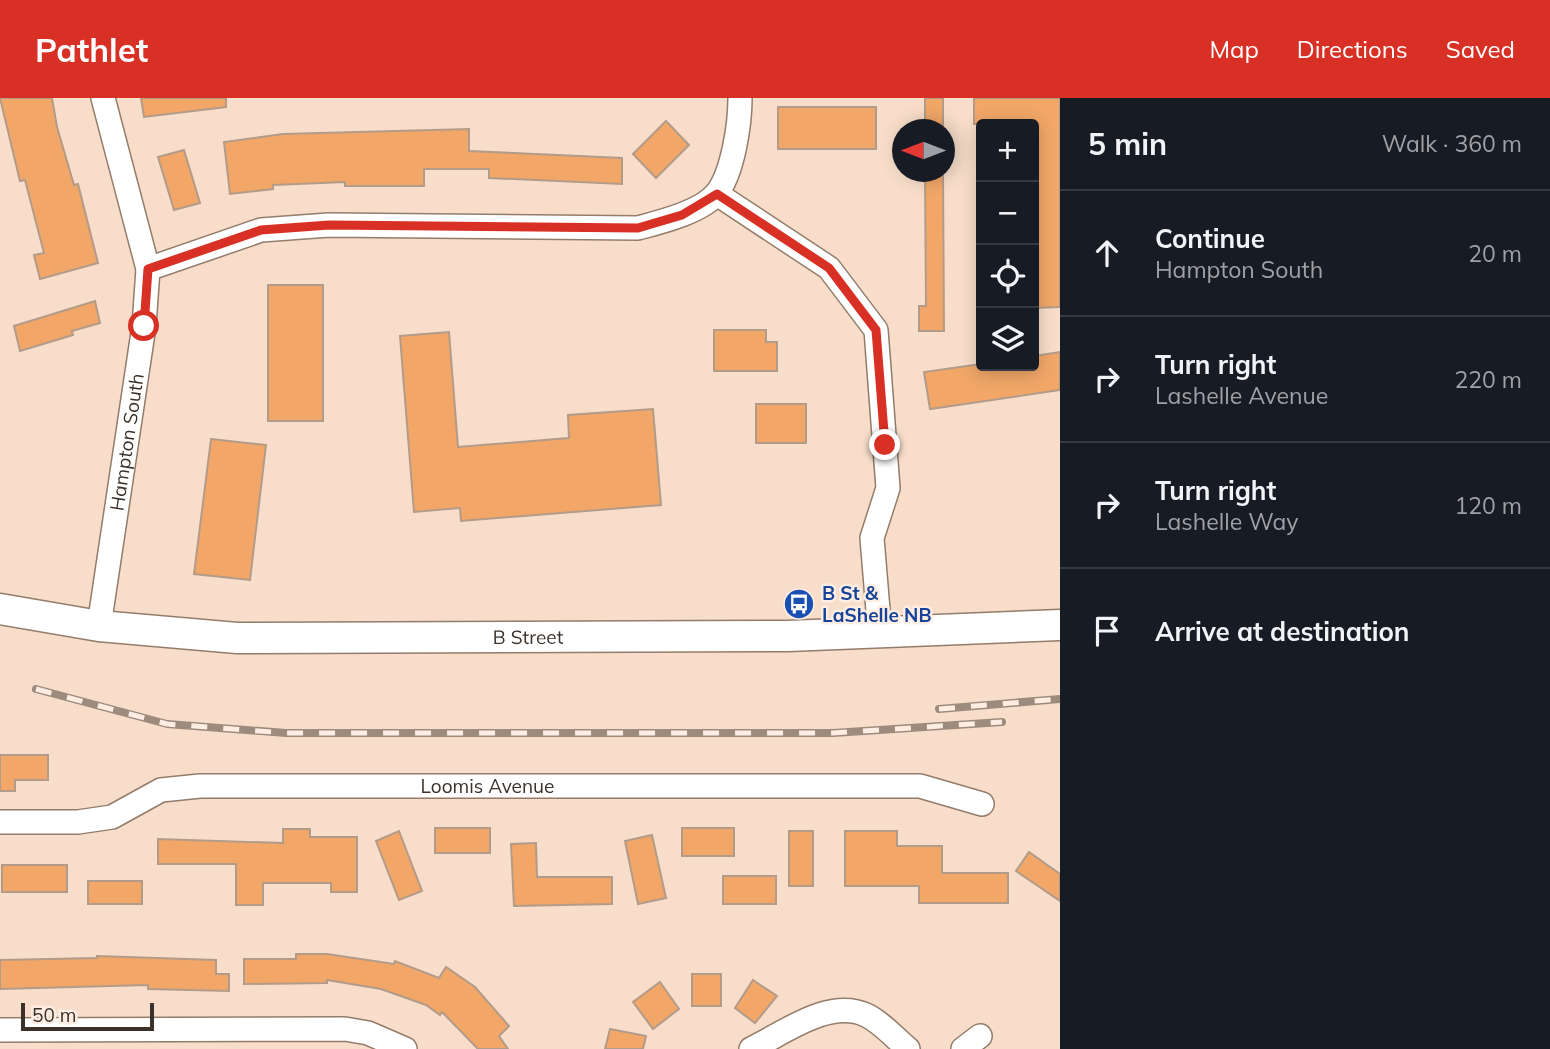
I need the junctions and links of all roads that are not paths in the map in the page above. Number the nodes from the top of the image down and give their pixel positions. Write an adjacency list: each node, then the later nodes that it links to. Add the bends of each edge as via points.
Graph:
1 (103, 98): 4 (street, Hampton South)
2 (740, 98): 3 (street, via 732,156)
3 (717, 194): 4 (street, via 682,215 638,228 329,225 261,230); 8 (street, via 829,268 876,330 888,488 872,538)
4 (148, 269): 7 (street, Hampton South, via 144,326)
5 (0, 609): 7 (main road, B Street)
6 (1060, 625): 8 (main road, B Street)
7 (99, 626): 8 (main road, B Street, via 237,638)
8 (880, 634)
9 (982, 804): 10 (street, Loomis Avenue, via 920,786 200,786 161,790 112,817)
10 (0, 822)
11 (0, 1030): 12 (street)
12 (55, 1039): 13 (street)
13 (260, 1039): 14 (street, via 345,1029)
14 (405, 1049)
15 (751, 1049): 16 (street, via 831,1010 846,1008 868,1016)
16 (908, 1049)

